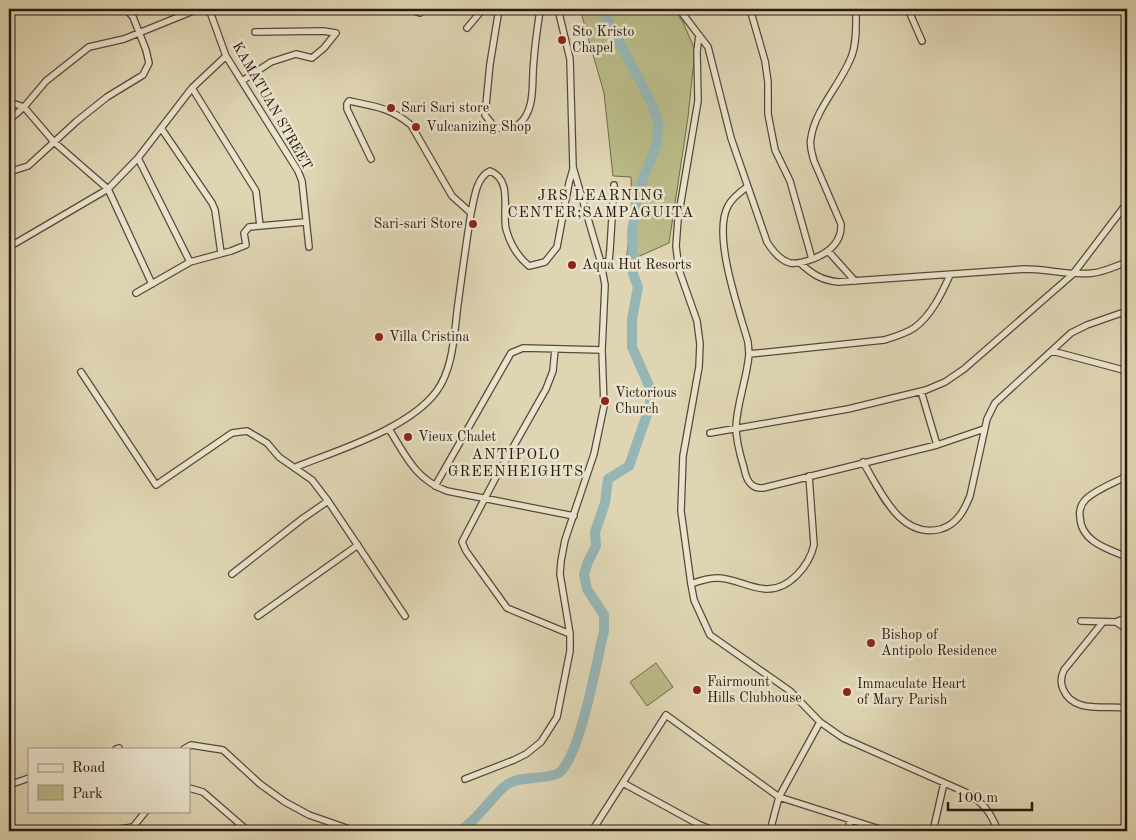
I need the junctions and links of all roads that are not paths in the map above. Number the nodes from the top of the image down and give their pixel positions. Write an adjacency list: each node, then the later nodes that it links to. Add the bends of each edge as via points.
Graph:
1 (126, 9): 17 (street)
2 (198, 9): 13 (street)
3 (209, 9): 20 (street, KAMATUAN STREET)
4 (409, 9): 14 (street)
5 (483, 9): 15 (street)
6 (499, 9): 7 (street, via 486,115 495,128 512,129 527,113 531,101)
7 (540, 9)
8 (558, 9): 30 (street, via 570,59)
9 (679, 9): 18 (street)
10 (750, 9): 43 (street, via 765,61 768,114 775,150 790,180)
11 (856, 9): 41 (street, via 852,53 810,140 814,161 841,224 836,244)
12 (908, 9): 19 (street)
13 (188, 11): 17 (street)
14 (420, 13)
15 (468, 28)
16 (255, 32): 21 (street, via 336,33 312,58 296,54 271,62)
17 (140, 33): 24 (street, via 89,47 46,82); 27 (street, via 149,63 143,75 107,97)
18 (699, 35): 33 (street, via 708,47); 77 (street, via 698,101 676,246 679,270 697,320 700,344 683,456 681,510)
19 (922, 41)
20 (226, 56): 21 (street, KAMATUAN STREET); 22 (street)
21 (242, 81): 37 (street, KAMATUAN STREET, via 298,171)
22 (192, 88): 26 (street); 38 (street, via 256,191)
23 (9, 102): 24 (street)
24 (24, 107): 25 (street); 27 (street)
25 (9, 120)
26 (161, 128): 28 (street); 42 (street, via 212,203)
27 (54, 142): 31 (street, via 28,166); 34 (street)
28 (138, 158): 34 (street); 44 (street)
29 (370, 159): 36 (street, via 347,109 349,101 388,109 411,125 452,196)
30 (573, 167): 36 (street, via 557,247 545,262 529,266 518,256 506,227 505,192 497,174 490,171 482,177); 46 (street)
31 (9, 172)
32 (614, 185): 46 (street, via 609,260)
33 (747, 186): 47 (street, via 774,253 791,263); 57 (street, via 727,206 722,231 725,258)
34 (108, 189): 39 (street); 51 (street)
35 (1127, 203): 48 (street)
36 (470, 213): 62 (street, via 451,354 444,379 426,403)
37 (306, 222): 38 (street); 40 (street, KAMATUAN STREET)
38 (260, 226): 42 (street, via 249,227 245,231 246,245)
39 (9, 247)
40 (309, 247)
41 (828, 252): 43 (street); 50 (street)
42 (221, 253): 44 (street)
43 (812, 259): 47 (street)
44 (190, 262): 51 (street)
45 (1127, 262): 48 (street, via 1095,273)
46 (601, 263): 55 (street, via 605,285)
47 (800, 263): 50 (street, via 811,274 824,280)
48 (1072, 274): 49 (street, via 1025,269); 60 (street, via 964,369 945,382)
49 (950, 275): 50 (street); 57 (street, via 926,318 901,334 884,340)
50 (854, 281)
51 (152, 284): 52 (street)
52 (136, 293)
53 (1127, 311): 56 (street, via 1078,329)
54 (555, 349): 55 (street); 70 (street, via 523,348 511,353); 71 (street, via 553,371 546,389)
55 (602, 350): 73 (street, via 604,406 594,454)
56 (1052, 351): 58 (street); 63 (street, via 1000,397 990,411)
57 (749, 354): 61 (street)
58 (1127, 371)
59 (81, 372): 67 (street, via 156,485 232,433 247,432 267,443 279,457)
60 (921, 391): 61 (street, via 848,409); 65 (street)
61 (736, 428): 64 (street); 68 (street, via 746,476 754,487 763,488)
62 (389, 429): 67 (street); 70 (street, via 420,476)
63 (984, 430): 65 (street); 66 (street, via 966,507 954,523 936,530 917,528 899,517)
64 (710, 433)
65 (937, 445): 66 (street)
66 (862, 462): 68 (street)
67 (296, 468): 72 (street, via 312,480)
68 (808, 476): 77 (street, via 814,545 811,556 795,576 776,588 766,589 716,578)
69 (1127, 476): 75 (street, via 1091,495 1080,507 1081,526 1091,540)
70 (435, 486): 71 (street)
71 (485, 498): 73 (street); 85 (street, via 463,538 466,551 507,608)
72 (328, 501): 74 (street); 76 (street)
73 (574, 516): 85 (street, via 565,540 560,574)
74 (358, 546): 78 (street); 79 (street)
75 (1127, 557)
76 (232, 574)
77 (691, 584): 87 (street, via 694,600 710,635 790,692)
78 (258, 616)
79 (404, 616)
80 (1127, 619): 83 (street)
81 (1081, 621): 82 (street)
82 (1103, 622): 83 (street); 86 (street, via 1064,670 1061,686 1072,701 1082,706)
83 (1116, 622): 84 (street)
84 (1127, 626)
85 (570, 634): 90 (street, via 559,710 541,742 514,760)
86 (1127, 708)
87 (820, 722): 92 (street, via 843,738); 95 (street)
88 (185, 747): 102 (street, via 223,750 284,802 309,815)
89 (28, 778): 93 (street)
90 (465, 779)
91 (623, 783): 95 (street, via 666,715); 103 (street); 104 (street)
92 (944, 783): 108 (street); 109 (street, via 979,800 991,814)
93 (9, 785)
94 (190, 788): 101 (street, via 203,792)
95 (779, 797): 97 (street); 105 (street)
96 (145, 812): 98 (street)
97 (850, 820): 106 (street); 107 (street)
98 (132, 827): 99 (street); 100 (street)
99 (106, 831)
100 (147, 831)
101 (248, 831)
102 (356, 831)
103 (592, 831)
104 (714, 831)
105 (770, 831)
106 (848, 831)
107 (886, 831)
108 (933, 831)
109 (998, 831)

